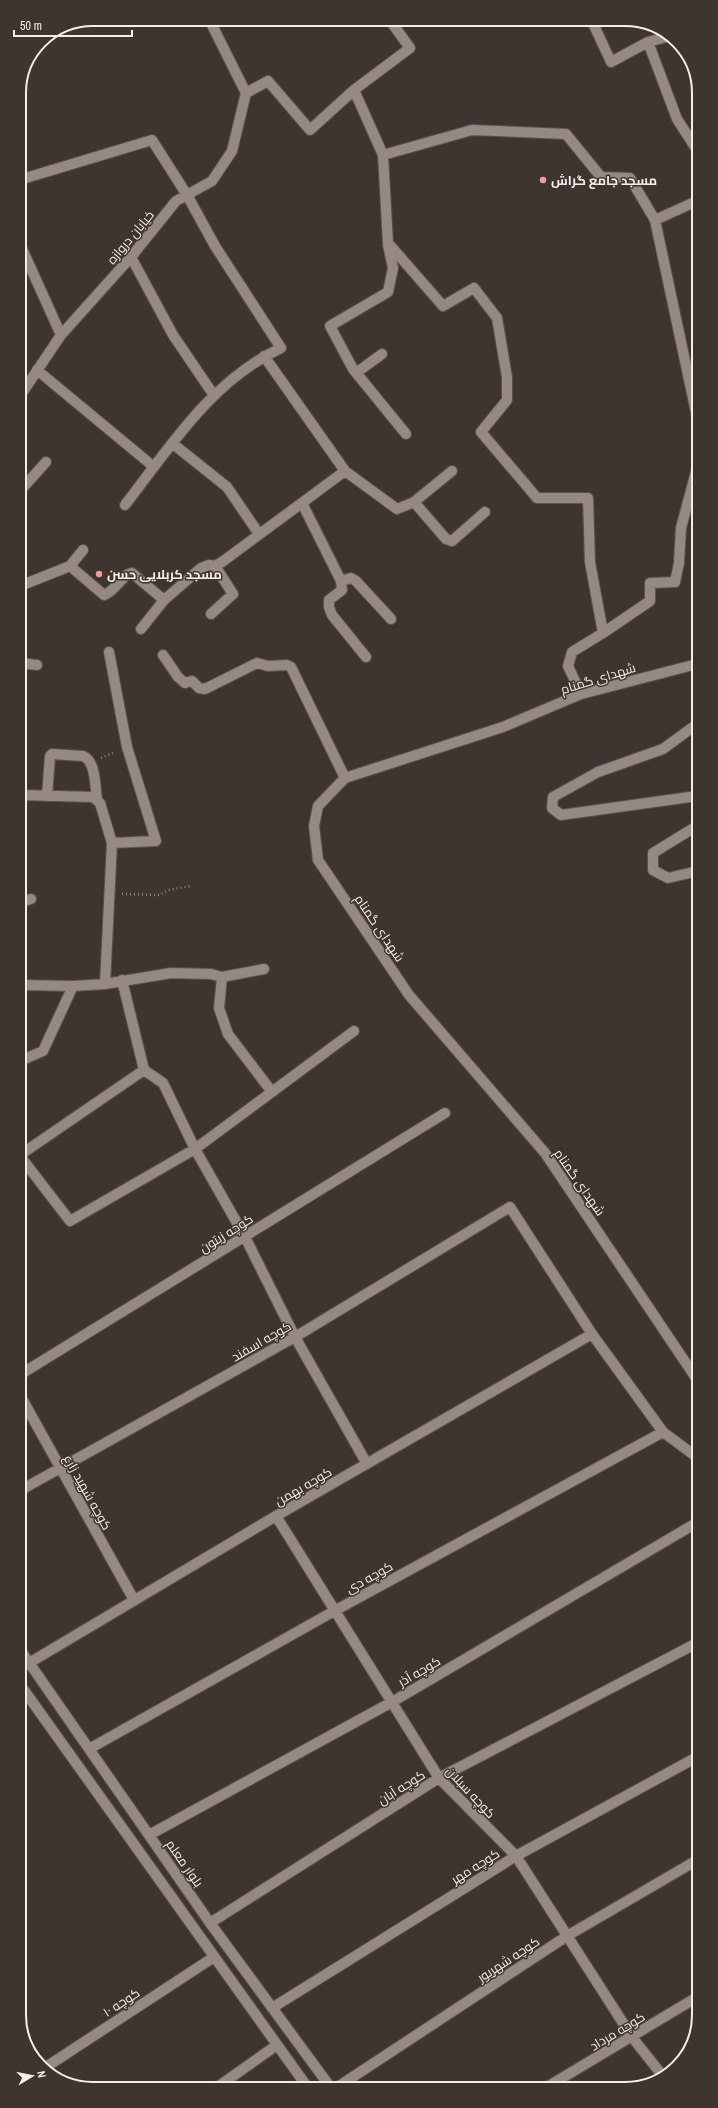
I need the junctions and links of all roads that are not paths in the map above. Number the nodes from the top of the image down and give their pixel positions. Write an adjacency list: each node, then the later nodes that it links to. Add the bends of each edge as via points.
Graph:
1 (212, 26): 7 (street)
2 (394, 26): 6 (street, via 410,48)
3 (594, 26): 5 (street, via 611,62)
4 (663, 38): 5 (street)
5 (648, 42): 8 (street, via 677,119)
6 (354, 90): 7 (street, via 310,130 268,81); 9 (street)
7 (246, 93): 11 (street, خیابان دروازه, via 232,151 212,181)
8 (692, 142)
9 (383, 155): 13 (street, via 472,130 566,134 601,177 630,178); 14 (street)
10 (26, 178): 11 (street, via 152,140)
11 (187, 195): 15 (street, خیابان دروازه, via 176,201); 19 (street, via 215,246 281,348)
12 (692, 204): 13 (street)
13 (655, 220): 24 (street)
14 (388, 243): 21 (street, via 393,268 388,292 330,326); 47 (street, via 444,306 474,288 497,318 507,377 507,400 481,432 537,498 588,498 590,562)
15 (132, 257): 17 (street, خیابان دروازه); 23 (street, via 173,334)
16 (26, 258): 17 (street)
17 (61, 335): 20 (street, خیابان دروازه)
18 (382, 354): 21 (street)
19 (264, 356): 23 (street); 29 (street)
20 (37, 370): 22 (street, خیابان دروازه); 28 (street)
21 (356, 373): 25 (street)
22 (26, 387)
23 (213, 394): 26 (street)
24 (692, 394)
25 (406, 434)
26 (172, 443): 28 (street); 37 (street, via 227,487)
27 (46, 462): 31 (street)
28 (154, 467): 35 (street)
29 (346, 471): 33 (street, via 397,509); 34 (street)
30 (452, 471): 33 (street)
31 (26, 484)
32 (692, 487): 47 (street, via 681,528 675,582 650,583 650,601)
33 (414, 502): 36 (street, via 446,539 452,541)
34 (302, 503): 37 (street); 41 (street)
35 (125, 505)
36 (485, 512)
37 (259, 534): 40 (street)
38 (82, 550): 39 (street)
39 (70, 566): 42 (street); 43 (street, via 104,595 114,589 128,573 132,573)
40 (215, 566): 43 (street, via 201,568); 44 (street, via 234,594)
41 (342, 581): 45 (street, via 351,578 356,581); 50 (street, via 342,590 329,600 329,607 332,615)
42 (26, 584)
43 (164, 600): 46 (street)
44 (211, 614)
45 (391, 619)
46 (141, 629)
47 (603, 634): 54 (street, via 572,652 568,666)
48 (109, 652): 62 (street, via 127,747 156,841)
49 (163, 655): 56 (street, via 178,677 206,689 257,663 291,667)
50 (366, 657)
51 (26, 664): 52 (street)
52 (37, 665)
53 (692, 665): 54 (street, شهدای گمنام)
54 (581, 694): 56 (street, شهدای گمنام, via 503,727)
55 (692, 728): 59 (street, via 663,749 598,772 574,784 553,797 552,808 560,815)
56 (345, 778): 84 (street, شهدای گمنام, via 318,806 314,826 318,860 410,995 545,1153)
57 (26, 796): 58 (street)
58 (47, 796): 60 (street); 60 (street, via 48,758 52,754 88,757)
59 (692, 797)
60 (97, 799): 62 (street)
61 (692, 830): 63 (street, via 653,853 653,870 668,878)
62 (112, 842): 69 (street)
63 (692, 872)
64 (31, 899): 65 (street)
65 (26, 900)
66 (264, 969): 67 (street)
67 (222, 977): 68 (street, via 211,974 171,973); 75 (street, via 219,1008 228,1034)
68 (122, 980): 69 (street); 74 (street)
69 (105, 984): 71 (street)
70 (26, 985): 71 (street)
71 (73, 986): 73 (street, via 43,1052)
72 (354, 1031): 75 (street)
73 (26, 1059)
74 (144, 1070): 77 (street, via 163,1083); 78 (street)
75 (272, 1092): 77 (street)
76 (445, 1113): 80 (street, کوچه زیتون)
77 (195, 1149): 79 (street, via 70,1221); 80 (street)
78 (26, 1151)
79 (26, 1163)
80 (245, 1237): 82 (street); 83 (street, کوچه زیتون)
81 (592, 1334): 82 (street, کوچه اسفند, via 510,1207); 86 (street); 88 (street, کوچه بهمن)
82 (295, 1337): 88 (street); 89 (street, کوچه اسفند)
83 (26, 1371)
84 (692, 1372)
85 (26, 1406): 89 (street, کوچه شهید زارع)
86 (663, 1432): 87 (street); 94 (street, کوچه دی)
87 (692, 1454)
88 (367, 1464): 91 (street, کوچه بهمن)
89 (60, 1469): 90 (street, کوچه اسفند); 93 (street, کوچه شهید زارع)
90 (26, 1487)
91 (276, 1516): 93 (street, کوچه بهمن); 94 (street, کوچه سبلان)
92 (692, 1526): 99 (street, کوچه آذر)
93 (134, 1600): 97 (street, کوچه بهمن)
94 (336, 1610): 99 (street, کوچه سبلان); 100 (street, کوچه دی)
95 (692, 1645): 102 (street, کوچه آبان)
96 (26, 1658): 97 (street, بلوار معلم)
97 (29, 1663): 100 (street, بلوار معلم)
98 (26, 1693): 108 (street)
99 (392, 1702): 102 (street, کوچه سبلان); 103 (street, کوچه آذر)
100 (89, 1749): 103 (street, بلوار معلم)
101 (692, 1760): 104 (street, کوچه مهر)
102 (439, 1778): 104 (street, کوچه سبلان); 106 (street, کوچه آبان)
103 (150, 1835): 106 (street, بلوار معلم)
104 (516, 1856): 107 (street, کوچه سبلان); 110 (street, کوچه مهر)
105 (692, 1863): 107 (street, کوچه شهریور)
106 (210, 1923): 110 (street, بلوار معلم)
107 (567, 1936): 111 (street, کوچه سبلان); 118 (street, کوچه شهریور)
108 (214, 1957): 112 (street); 113 (street, کوچه ۱۰)
109 (692, 2000): 111 (street, کوچه مرداد)
110 (272, 2008): 117 (street, بلوار معلم)
111 (632, 2037): 114 (street, کوچه سبلان); 119 (street, کوچه مرداد)
112 (277, 2045): 115 (street); 116 (street)
113 (52, 2063)
114 (660, 2072)
115 (225, 2082)
116 (304, 2082)
117 (327, 2082)
118 (345, 2082)
119 (556, 2082)

